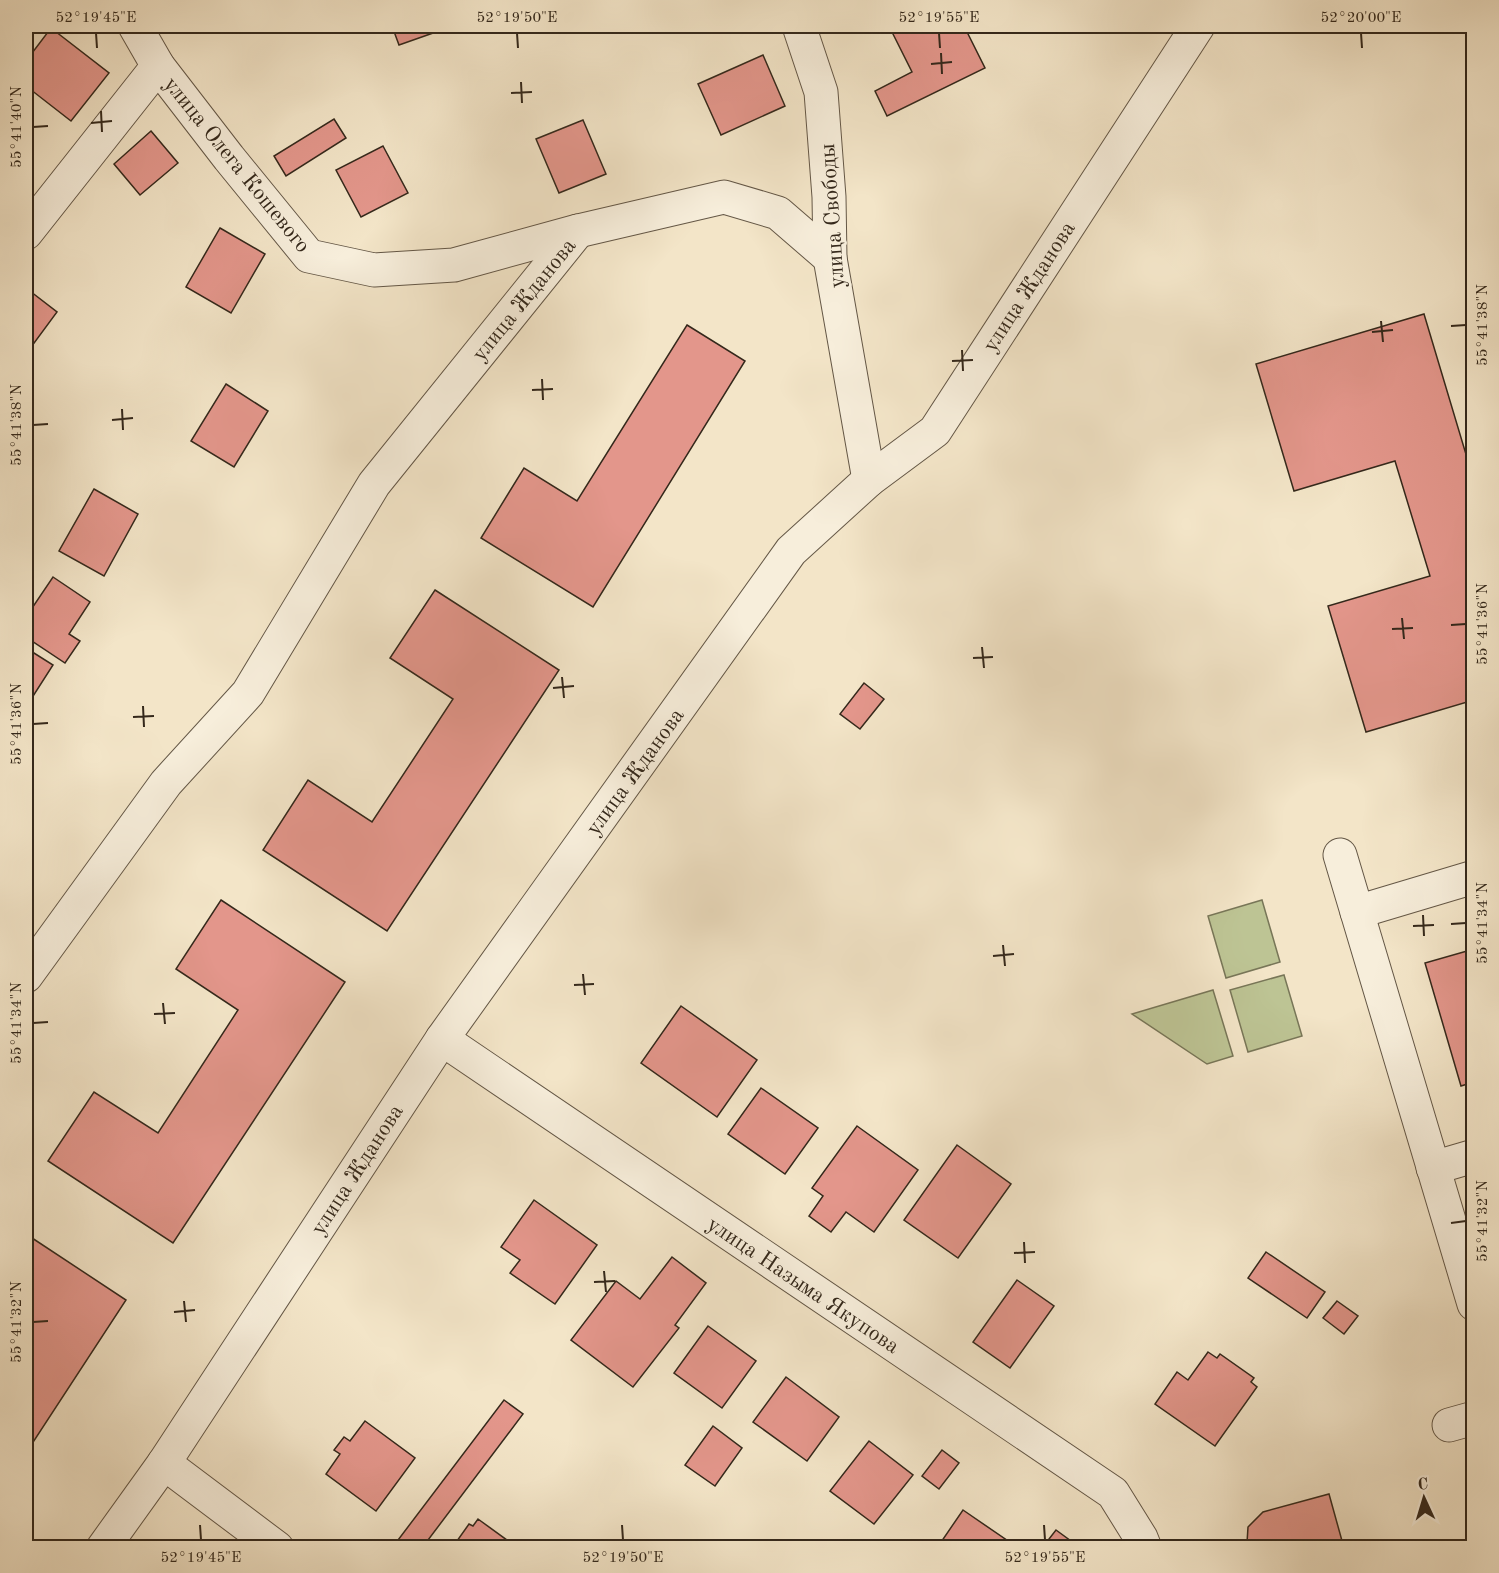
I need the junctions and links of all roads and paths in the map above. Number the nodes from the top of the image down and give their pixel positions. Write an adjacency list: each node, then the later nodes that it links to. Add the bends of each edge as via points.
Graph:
1 (135, 26): 4 (street, улица Олега Кошевого)
2 (799, 26): 7 (street, улица Свободы, via 821,92)
3 (1198, 26): 8 (street, улица Жданова, via 935,431)
4 (158, 66): 5 (street, улица Олега Кошевого, via 309,256 374,270 454,265); 6 (street)
5 (578, 231): 7 (street, улица Олега Кошевого, via 724,197 778,213); 12 (street, улица Жданова, via 374,484 248,693 166,783)
6 (26, 233)
7 (830, 258): 8 (street, улица Свободы)
8 (869, 480): 13 (street, улица Жданова, via 791,551)
9 (1340, 855): 11 (street)
10 (1473, 877): 11 (street)
11 (1357, 912): 15 (street)
12 (26, 976)
13 (442, 1039): 17 (street, улица Жданова); 20 (street, улица Назыма Якупова, via 1113,1493)
14 (1473, 1156): 15 (street)
15 (1433, 1168): 16 (street)
16 (1473, 1304)
17 (164, 1463): 18 (street, улица Жданова); 19 (street)
18 (103, 1548)
19 (278, 1548)
20 (1144, 1548)

